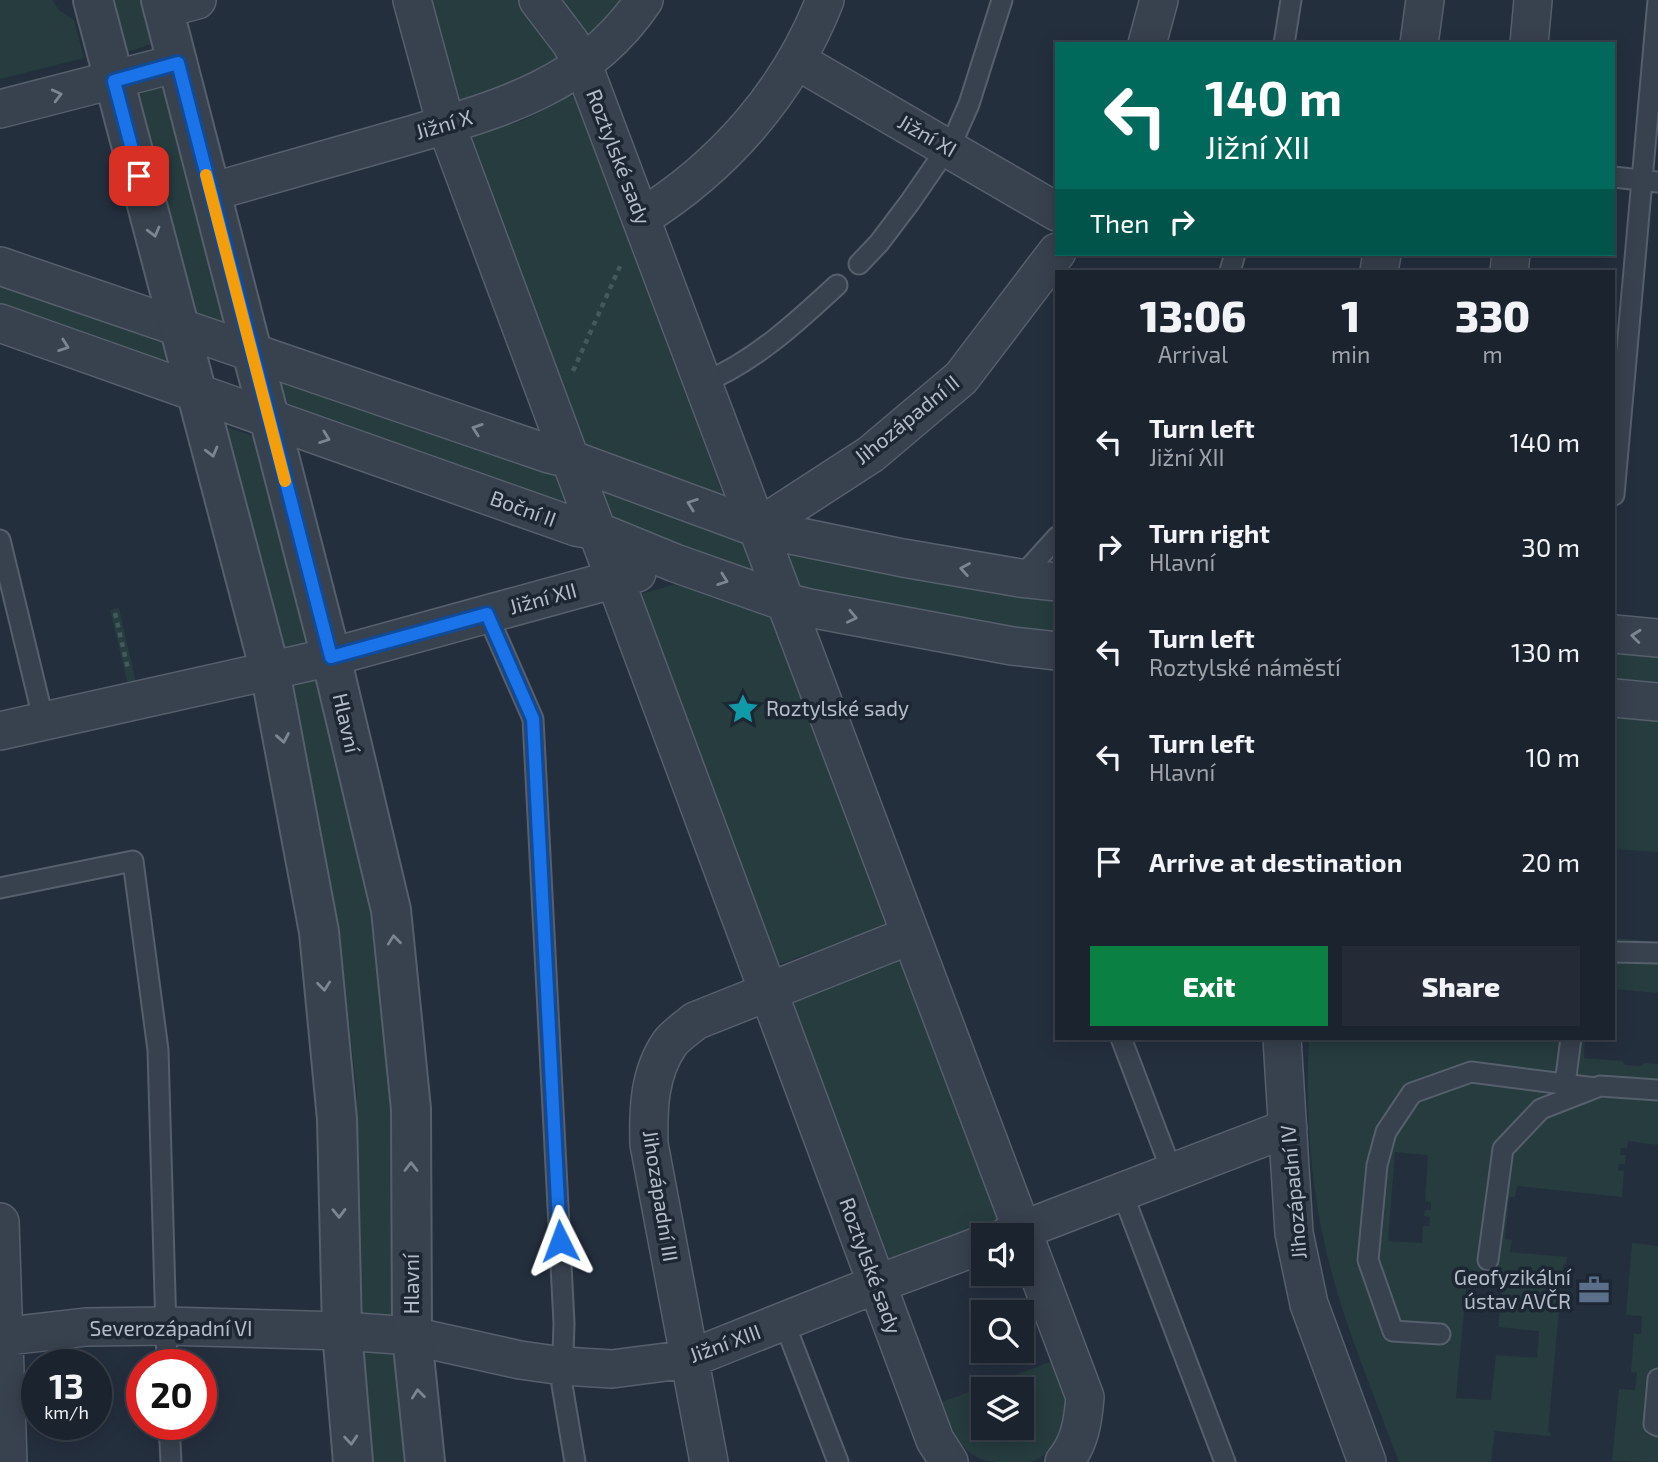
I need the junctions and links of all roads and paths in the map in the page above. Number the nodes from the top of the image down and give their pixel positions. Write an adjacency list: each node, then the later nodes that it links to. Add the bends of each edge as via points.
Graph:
1 (93, 0): 20 (street)
2 (412, 0): 22 (street, Roztylské sady)
3 (538, 0): 19 (street, Roztylské sady)
4 (644, 0): 19 (street, Jižní X, via 628,24)
5 (825, 0): 17 (street)
6 (1002, 0): 23 (lane, via 970,104)
7 (1159, 0): 13 (street)
8 (1291, 0): 14 (lane)
9 (1425, 0): 15 (street)
10 (1533, 0): 16 (street)
11 (1658, 0): 25 (lane)
12 (174, 3): 18 (street, Hlavní)
13 (1148, 42)
14 (1284, 42)
15 (1419, 42)
16 (1530, 42)
17 (796, 60): 23 (street, Jižní XI); 28 (street, via 735,142 700,175)
18 (178, 63): 20 (street); 26 (street, Hlavní)
19 (583, 65): 22 (street, Jižní X, via 518,101); 28 (street, Roztylské sady)
20 (114, 81): 21 (street, one-way to 20); 34 (street, one-way to 34)
21 (0, 109)
22 (446, 125): 26 (street, Jižní X); 38 (street, Roztylské sady)
23 (948, 148): 27 (street, Jižní XI); 30 (lane)
24 (1615, 177): 25 (lane)
25 (1650, 181): 41 (lane)
26 (211, 192): 35 (street, Hlavní)
27 (1055, 211)
28 (641, 218): 36 (street, Roztylské sady); 38 (path)
29 (1055, 255): 42 (street, Jihozápadní II, via 961,378 870,454)
30 (859, 264)
31 (0, 266): 34 (street)
32 (837, 285): 36 (lane, via 763,350)
33 (0, 323): 37 (street, Boční II, one-way to 37)
34 (179, 328): 35 (street); 37 (street)
35 (252, 352): 39 (street, Hlavní); 40 (street, one-way to 35)
36 (703, 383): 42 (street, Roztylské sady)
37 (197, 395): 39 (street, Boční II); 57 (street, one-way to 57)
38 (555, 419): 40 (street, Roztylské sady)
39 (270, 420): 43 (street, Boční II, one-way to 43); 56 (street, Hlavní)
40 (570, 459): 42 (street, one-way to 40); 43 (street, Roztylské sady)
41 (1615, 486)
42 (757, 528): 47 (street, one-way to 42); 50 (street, Roztylské sady)
43 (597, 531): 46 (street, Boční II); 48 (street, Roztylské sady)
44 (1055, 539): 47 (lane)
45 (0, 540): 61 (lane)
46 (675, 563): 48 (street, Jižní XII); 50 (street, Boční II, one-way to 50)
47 (1020, 578): 49 (street)
48 (615, 579): 52 (street, Jižní XII); 67 (street, Roztylské sady)
49 (1055, 582)
50 (785, 602): 55 (street, Boční II, one-way to 55, via 974,640); 64 (street, Roztylské sady)
51 (115, 613): 58 (path)
52 (487, 614): 56 (street, Jižní XII); 92 (lane, via 533,719)
53 (1615, 634): 54 (street, one-way to 53)
54 (1658, 638)
55 (1055, 650)
56 (331, 657): 57 (street, Jižní XII); 89 (street, Hlavní, one-way to 56, via 411,1109 391,910)
57 (270, 671): 61 (street, Jižní XII); 86 (street, one-way to 86, via 319,932 337,1119)
58 (129, 672)
59 (1615, 698): 60 (street)
60 (1658, 702)
61 (44, 722): 62 (street, Jižní XII)
62 (0, 732)
63 (0, 888): 85 (lane, via 133,861 159,1050)
64 (911, 935): 67 (street, Jihozápadní III); 78 (street, Roztylské sady)
65 (1615, 952): 66 (lane)
66 (1658, 953)
67 (768, 991): 83 (street, Roztylské sady); 91 (street, Jihozápadní III, via 695,1021 671,1042 655,1073 648,1110 649,1144)
68 (1122, 1040): 75 (lane)
69 (1282, 1040): 74 (street, Jihozápadní IV)
70 (1571, 1040): 71 (lane)
71 (1565, 1084): 72 (lane); 87 (lane, via 1471,1072 1412,1093 1386,1132 1377,1165 1368,1260 1393,1331)
72 (1595, 1088): 73 (lane); 81 (lane, via 1541,1109 1503,1149)
73 (1658, 1090)
74 (1287, 1128): 75 (street); 106 (street, Jihozápadní IV, via 1294,1234 1308,1304)
75 (1172, 1172): 76 (street)
76 (1122, 1192): 79 (street); 105 (lane)
77 (0, 1222): 88 (street)
78 (1012, 1223)
79 (1034, 1226)
80 (971, 1249): 83 (street, Jižní XIII)
81 (1488, 1260)
82 (1034, 1278): 104 (street, Roztylské sady, via 1085,1397 1082,1428)
83 (877, 1284): 84 (street, Jižní XIII); 103 (street, Roztylské sady, via 935,1440)
84 (784, 1322): 91 (street, Jižní XIII); 102 (lane)
85 (166, 1326): 86 (street, Severozápadní VI); 88 (street, Severozápadní VI, via 86,1327); 90 (lane)
86 (342, 1331): 89 (street, Severozápadní VI); 98 (street, one-way to 98)
87 (1440, 1334)
88 (3, 1336): 96 (street)
89 (412, 1336): 92 (street, Jižní XIII); 99 (street, Hlavní, one-way to 89)
90 (167, 1349)
91 (689, 1360): 92 (street, Jižní XIII, via 612,1369); 101 (street, Jihozápadní III)
92 (563, 1366): 100 (lane)
93 (1658, 1379): 94 (lane, via 1654,1424)
94 (1658, 1426)
95 (170, 1440): 97 (lane)
96 (8, 1462)
97 (171, 1462)
98 (353, 1462)
99 (425, 1462)
100 (575, 1462)
101 (709, 1462)
102 (838, 1462)
103 (949, 1462)
104 (1063, 1462)
105 (1225, 1462)
106 (1367, 1462)

